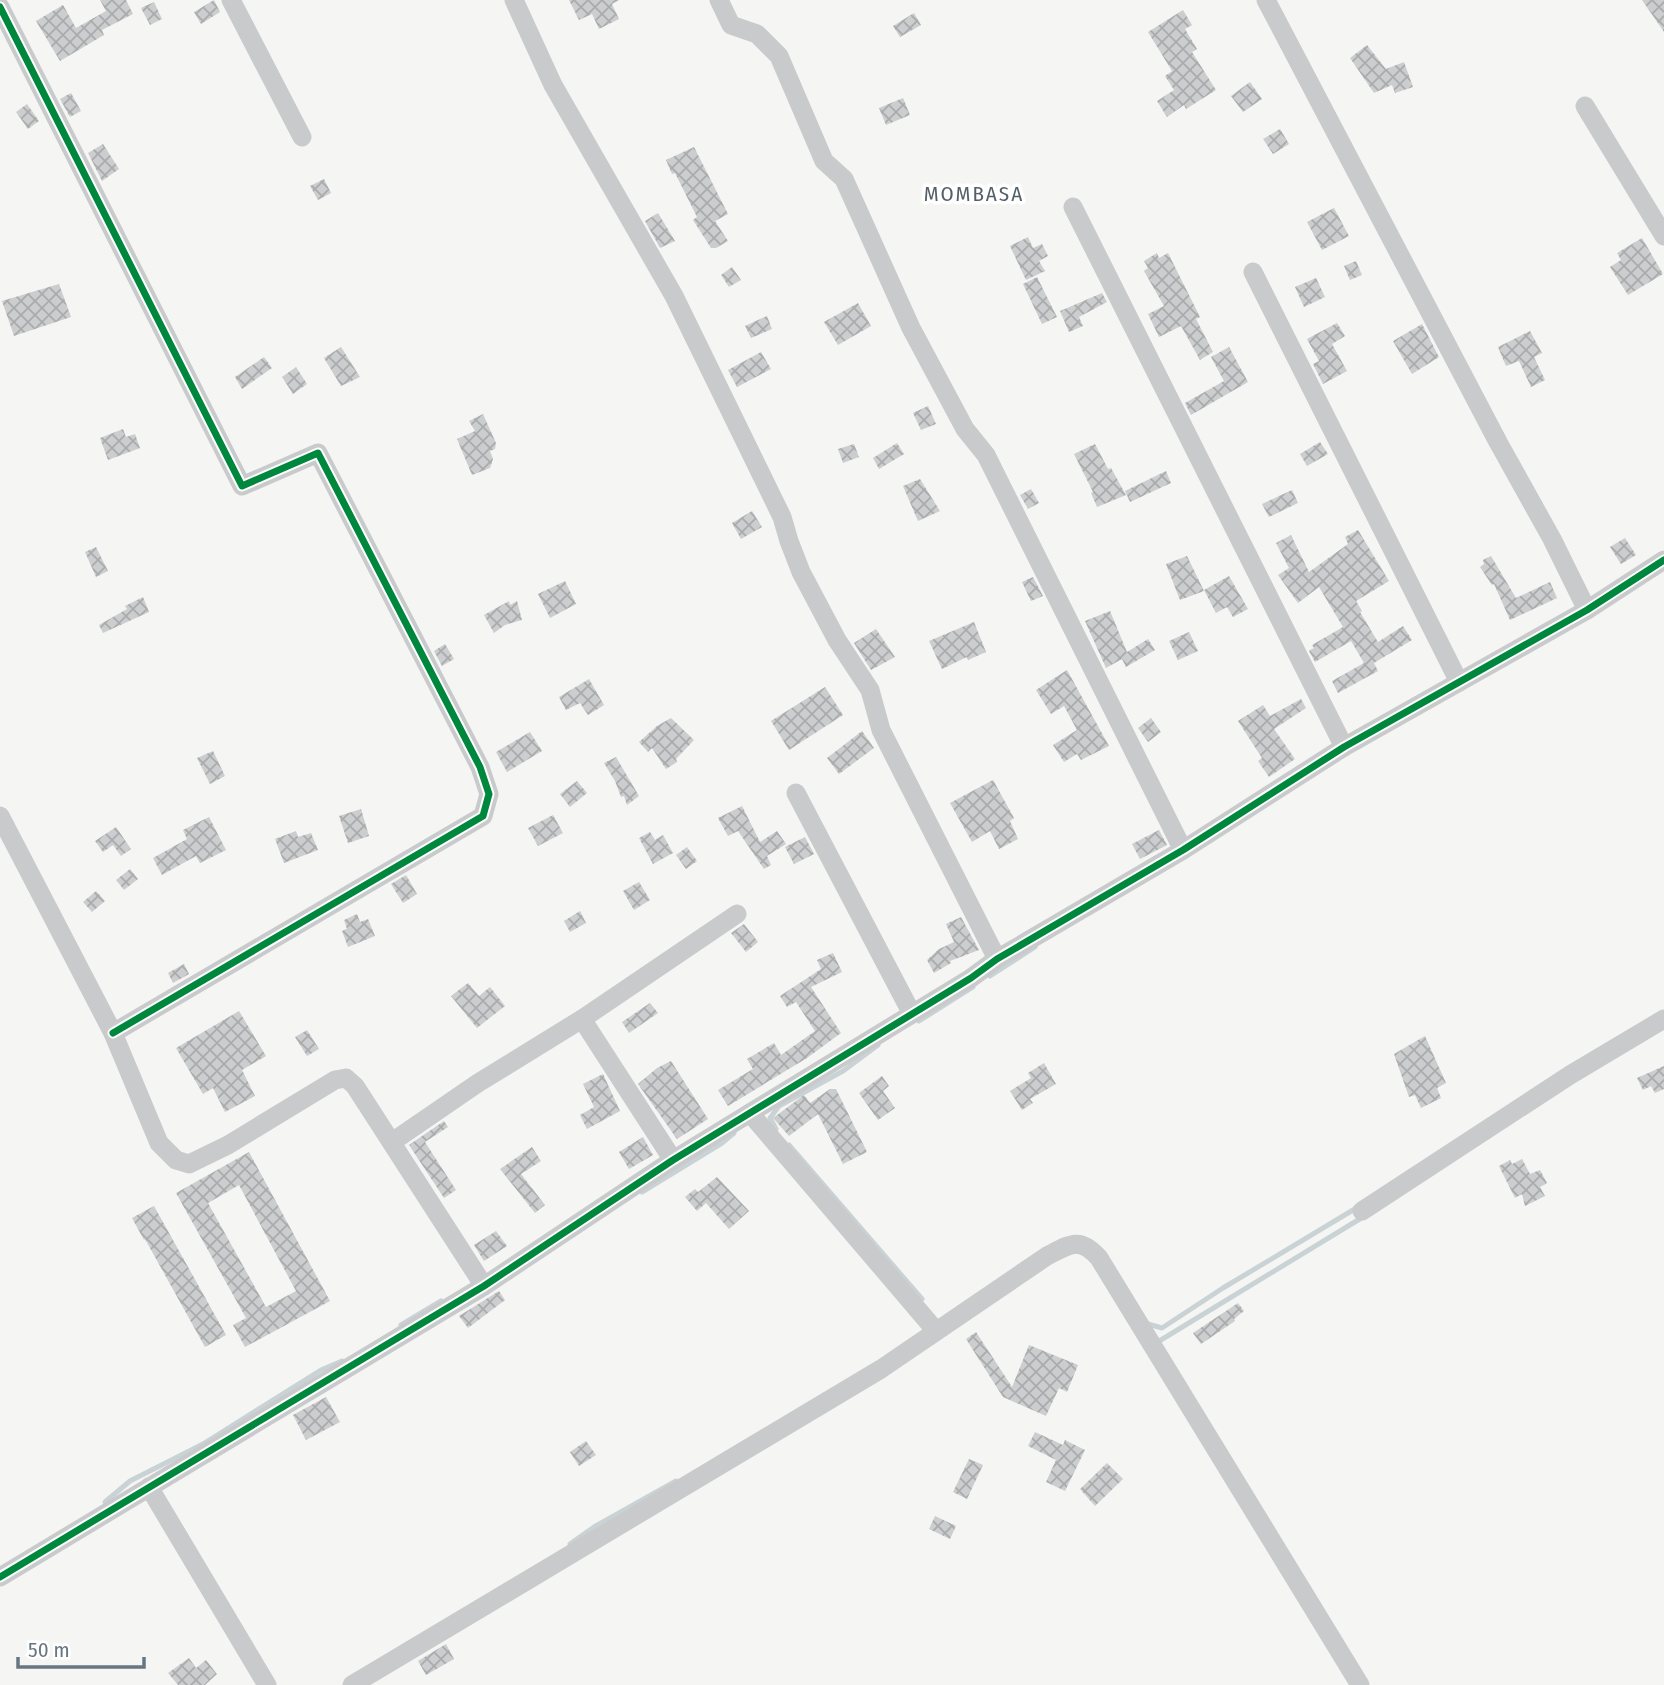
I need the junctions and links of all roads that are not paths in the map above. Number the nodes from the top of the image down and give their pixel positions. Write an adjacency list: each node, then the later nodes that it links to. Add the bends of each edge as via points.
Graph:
1 (231, 0): 7 (street)
2 (514, 0): 19 (street, via 553,85 674,296 782,517 801,572 870,690 881,730)
3 (719, 0): 17 (street, via 731,25 757,34 779,56 824,161 844,178 911,328 965,429 986,455)
4 (1266, 0): 12 (street)
5 (0, 7): 23 (street, via 242,486 318,453 480,767 489,794 483,816)
6 (1585, 106): 9 (street)
7 (302, 137)
8 (1073, 207): 14 (street)
9 (1664, 236)
10 (1253, 272): 13 (street)
11 (1664, 561): 12 (street)
12 (1587, 610): 13 (street)
13 (1459, 682): 14 (street)
14 (1344, 747): 17 (street)
15 (796, 793): 20 (street)
16 (0, 816): 23 (street)
17 (1183, 850): 19 (street)
18 (737, 914): 21 (street)
19 (997, 959): 20 (street)
20 (912, 1014): 24 (street)
21 (582, 1019): 25 (street); 26 (street)
22 (1664, 1019): 27 (street)
23 (113, 1033): 25 (street, via 159,1143 176,1160 189,1164 335,1080 346,1078)
24 (750, 1113): 26 (street); 29 (street)
25 (392, 1142): 28 (street)
26 (673, 1160): 28 (street)
27 (1362, 1211)
28 (484, 1286): 30 (street)
29 (936, 1331): 33 (street, via 881,1369); 34 (street, via 1047,1256 1072,1244 1090,1248)
30 (149, 1487): 31 (street); 32 (street)
31 (0, 1577)
32 (267, 1685)
33 (352, 1685)
34 (1360, 1685)

